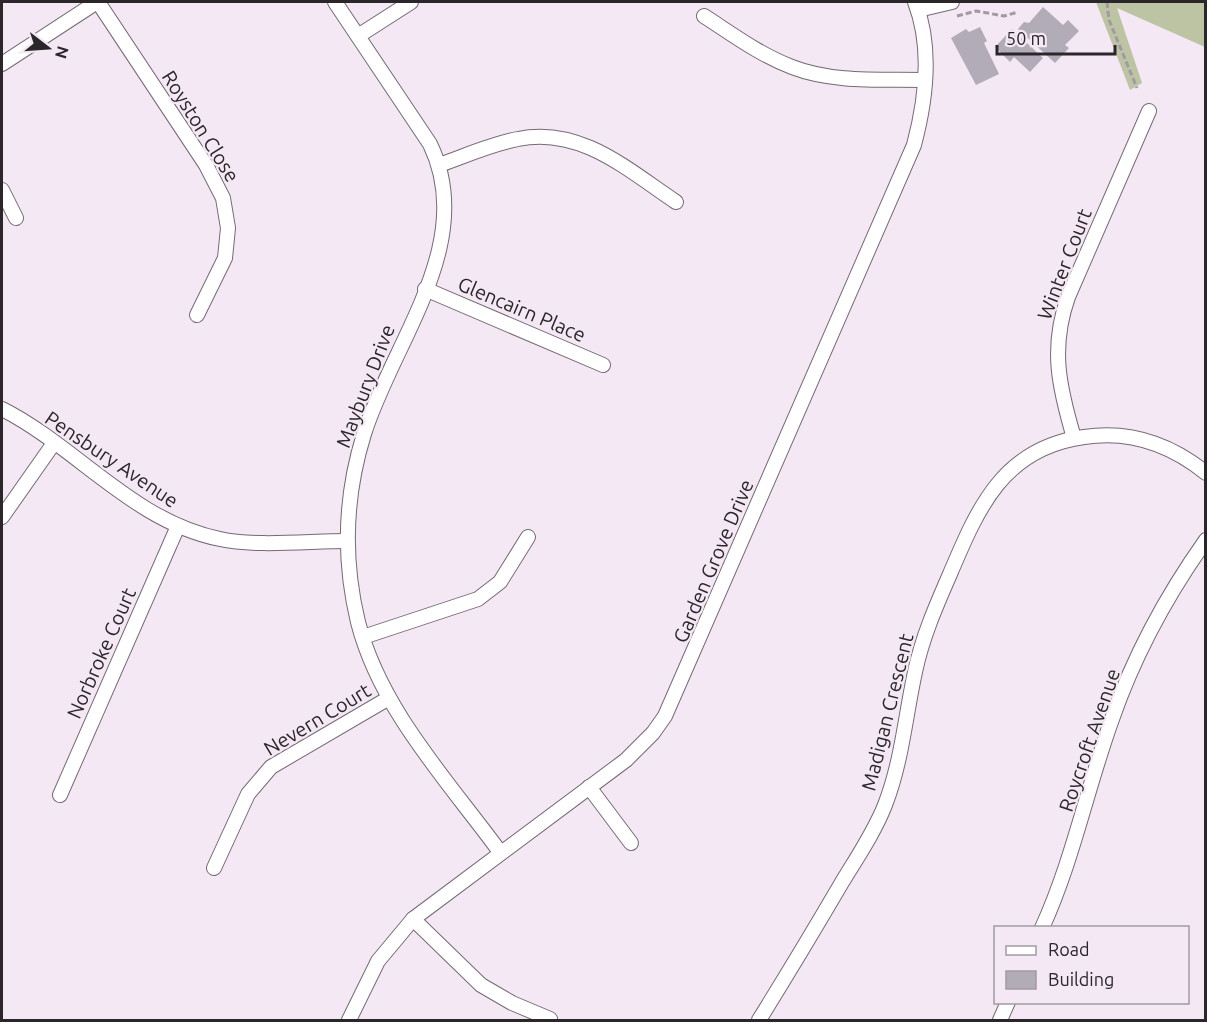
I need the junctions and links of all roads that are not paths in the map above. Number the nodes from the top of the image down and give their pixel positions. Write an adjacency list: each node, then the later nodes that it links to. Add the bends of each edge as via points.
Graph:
1 (97, 2): 8 (street); 16 (street, Royston Close, via 206,165 223,198 228,228 225,258)
2 (335, 2): 7 (street, Maybury Drive)
3 (411, 2): 7 (street)
4 (952, 2): 5 (street)
5 (916, 6): 9 (street, Garden Grove Drive, via 923,38)
6 (704, 16): 9 (street, via 772,58 808,72 849,78)
7 (358, 36): 11 (street, Maybury Drive, via 430,144)
8 (2, 64)
9 (925, 80): 29 (street, Garden Grove Drive, via 920,123 904,168 674,699 640,748)
10 (1149, 111): 19 (street, Winter Court, via 1068,297 1060,324 1056,364)
11 (439, 165): 13 (street, via 517,139 564,139 609,157); 15 (street, Maybury Drive, via 446,219 441,251)
12 (2, 190): 14 (street)
13 (676, 202)
14 (16, 218)
15 (425, 289): 17 (street, Glencairn Place); 26 (street, Maybury Drive, via 365,432 352,482)
16 (198, 315)
17 (603, 366)
18 (2, 409): 20 (street, Pensbury Avenue)
19 (1074, 438): 21 (street, Madigan Crescent, via 1136,437 1182,455); 39 (street, Madigan Crescent, via 1056,442 1017,464 1000,479 978,512 921,647 900,760 884,808)
20 (54, 443): 22 (street); 23 (street, Pensbury Avenue, via 145,508)
21 (1206, 473)
22 (2, 517)
23 (178, 526): 26 (street, Pensbury Avenue, via 223,540); 30 (street, Norbroke Court)
24 (528, 537): 27 (street, via 500,582 478,599)
25 (1206, 540): 35 (street, Roycroft Avenue, via 1164,606 1121,694 1073,849)
26 (347, 541): 27 (street, Maybury Drive)
27 (363, 637): 28 (street, Maybury Drive)
28 (389, 698): 32 (street, Maybury Drive); 33 (street, Nevern Court, via 271,766 248,794)
29 (589, 787): 31 (street); 32 (street, Garden Grove Drive)
30 (60, 795)
31 (631, 843)
32 (500, 852): 34 (street, Garden Grove Drive)
33 (214, 868)
34 (413, 919): 37 (street, via 481,985); 38 (street, Garden Grove Drive, via 378,961)
35 (1042, 926)
36 (1007, 1004): 40 (street)
37 (550, 1019)
38 (349, 1020)
39 (759, 1020)
40 (1000, 1020)

